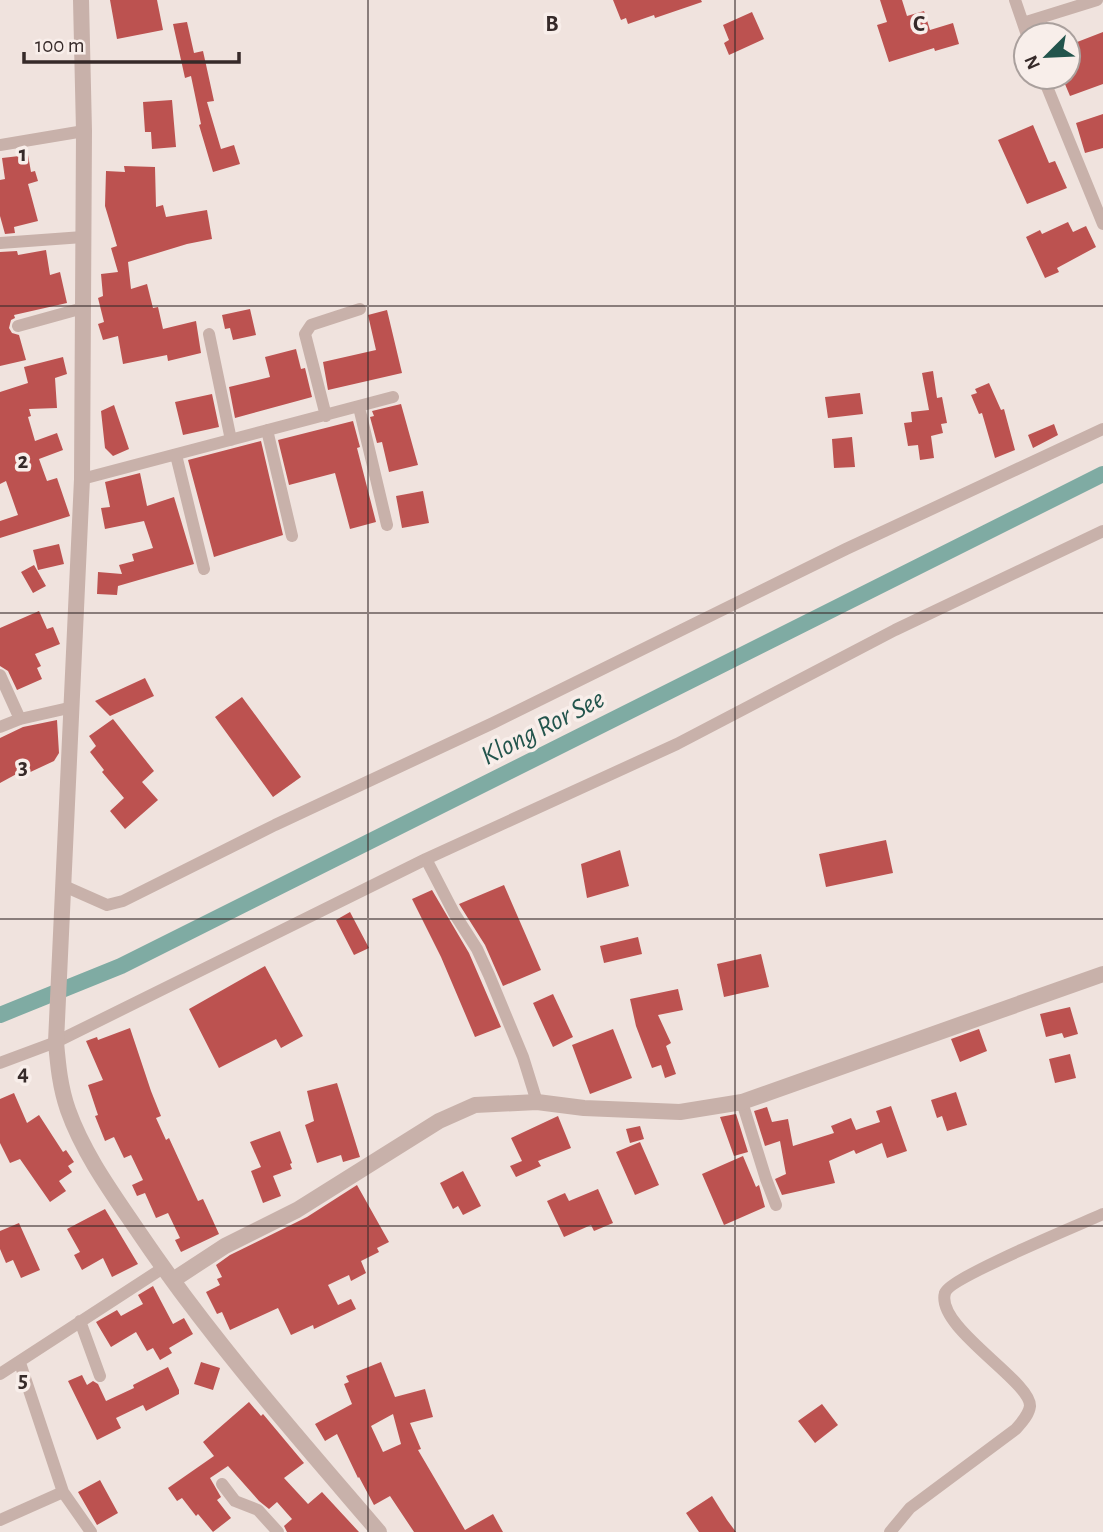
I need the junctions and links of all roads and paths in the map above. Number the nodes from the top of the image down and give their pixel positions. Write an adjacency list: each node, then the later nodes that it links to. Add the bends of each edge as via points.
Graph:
1 (81, 0): 7 (street)
2 (1015, 0): 4 (street)
3 (1097, 0): 5 (street)
4 (1022, 21)
5 (1045, 21)
6 (1049, 91): 9 (street)
7 (83, 131): 8 (street); 10 (street)
8 (0, 145)
9 (1103, 224)
10 (83, 237): 11 (street); 12 (street)
11 (0, 243)
12 (83, 308): 14 (street); 23 (street)
13 (360, 309): 18 (street, via 311,325 305,334)
14 (18, 326)
15 (209, 334): 21 (street)
16 (393, 397): 17 (street)
17 (359, 407): 18 (street); 24 (street)
18 (326, 416): 20 (street)
19 (1103, 429): 33 (street, via 123,901 107,905)
20 (267, 430): 21 (street); 26 (street)
21 (231, 440): 22 (street)
22 (176, 455): 23 (street); 27 (street)
23 (82, 479): 29 (street)
24 (387, 525)
25 (1103, 531): 32 (street, via 895,630 677,744)
26 (292, 536)
27 (204, 569)
28 (0, 675): 30 (street)
29 (73, 707): 30 (street); 33 (street)
30 (20, 719): 31 (street)
31 (0, 727)
32 (426, 859): 35 (street); 37 (street, via 489,975)
33 (64, 887): 35 (street)
34 (1103, 974): 38 (street)
35 (56, 1042): 36 (street); 41 (street, via 63,1095 79,1136)
36 (0, 1063)
37 (537, 1102): 38 (street, via 680,1112); 41 (street, via 485,1103 460,1110 297,1210)
38 (742, 1102): 39 (street)
39 (776, 1205)
40 (1103, 1214): 52 (street, via 946,1289 946,1307 953,1318 1028,1397 1030,1407 1016,1429 910,1508)
41 (168, 1274): 42 (street); 51 (street)
42 (80, 1321): 43 (street); 45 (street)
43 (20, 1363): 44 (street); 47 (street)
44 (0, 1374)
45 (100, 1376)
46 (222, 1484): 50 (street, via 235,1501 258,1510)
47 (63, 1492): 48 (street); 49 (street)
48 (0, 1520)
49 (91, 1532)
50 (278, 1532)
51 (379, 1532)
52 (890, 1532)

